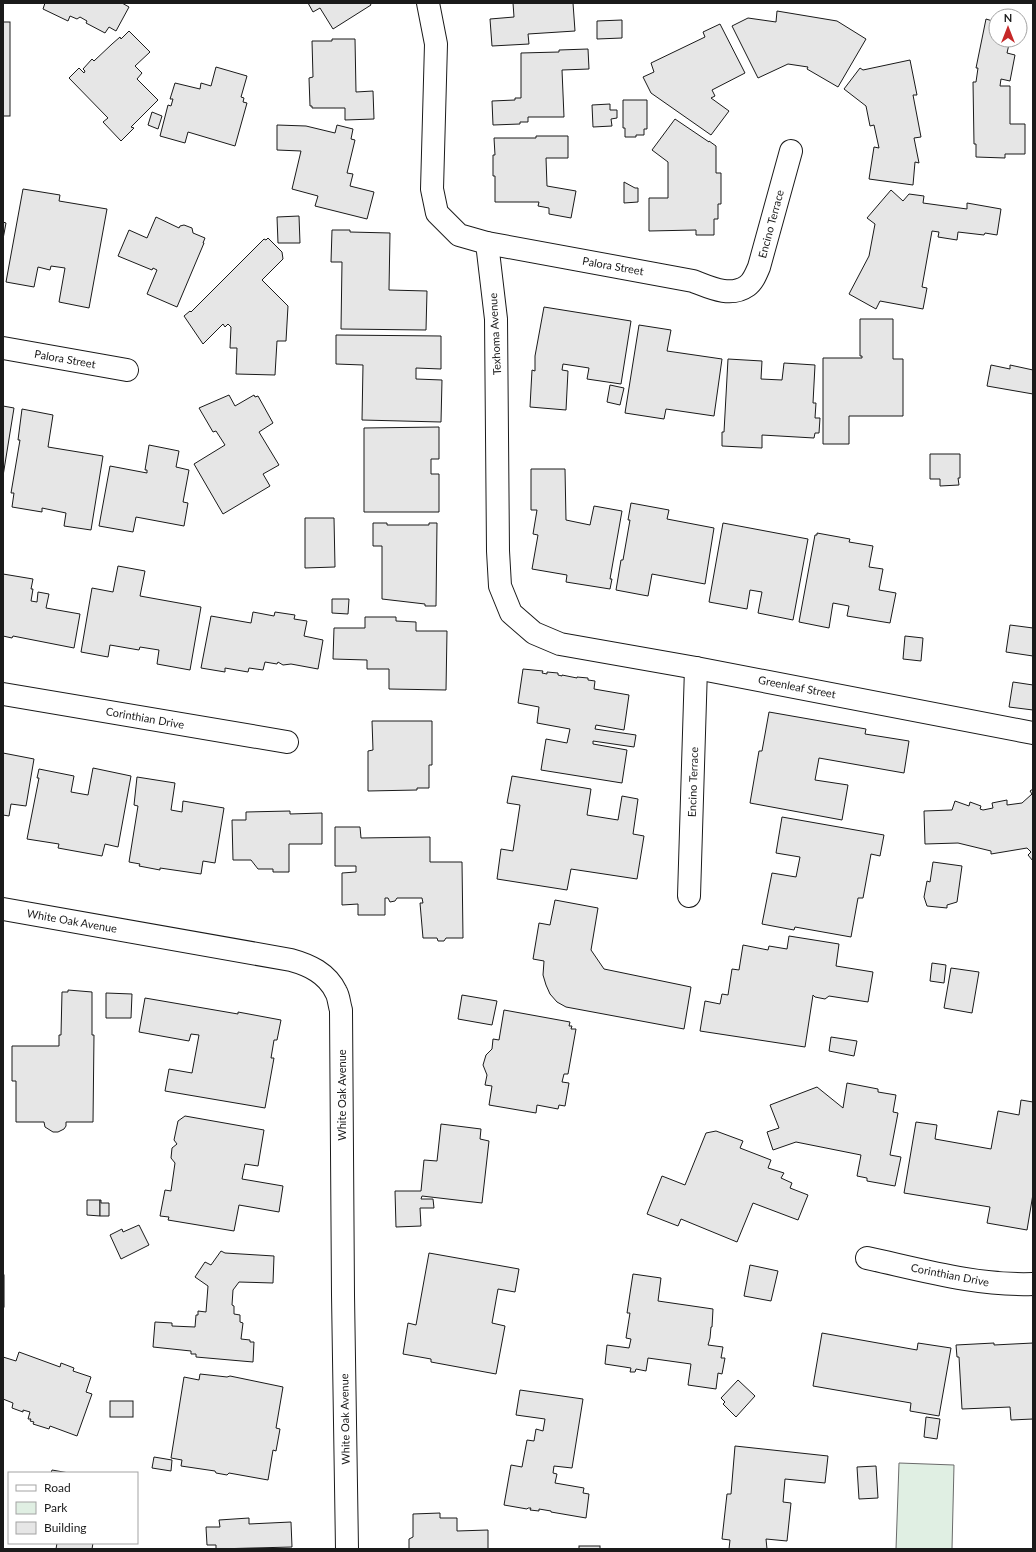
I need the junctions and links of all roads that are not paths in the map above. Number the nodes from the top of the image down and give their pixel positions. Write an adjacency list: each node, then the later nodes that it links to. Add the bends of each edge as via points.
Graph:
1 (428, 3): 3 (street, via 436,44 432,188 437,213 458,236)
2 (791, 151): 4 (street, Encino Terrace, via 759,267 754,279)
3 (487, 243): 4 (street, Palora Street, via 693,281 716,290); 7 (street, Texhoma Avenue, via 496,318 500,586 511,614 534,633)
4 (738, 290)
5 (3, 348): 6 (street, Palora Street)
6 (127, 370)
7 (560, 644): 8 (street, Greenleaf Street)
8 (696, 668): 10 (street, Greenleaf Street); 12 (street, Encino Terrace)
9 (3, 694): 11 (street, Corinthian Drive)
10 (1033, 733)
11 (286, 742)
12 (689, 896)
13 (3, 909): 16 (street, White Oak Avenue, via 291,960 308,965 323,974 336,992 341,1010)
14 (867, 1258): 15 (street, Corinthian Drive, via 979,1282)
15 (1033, 1284)
16 (347, 1549)

